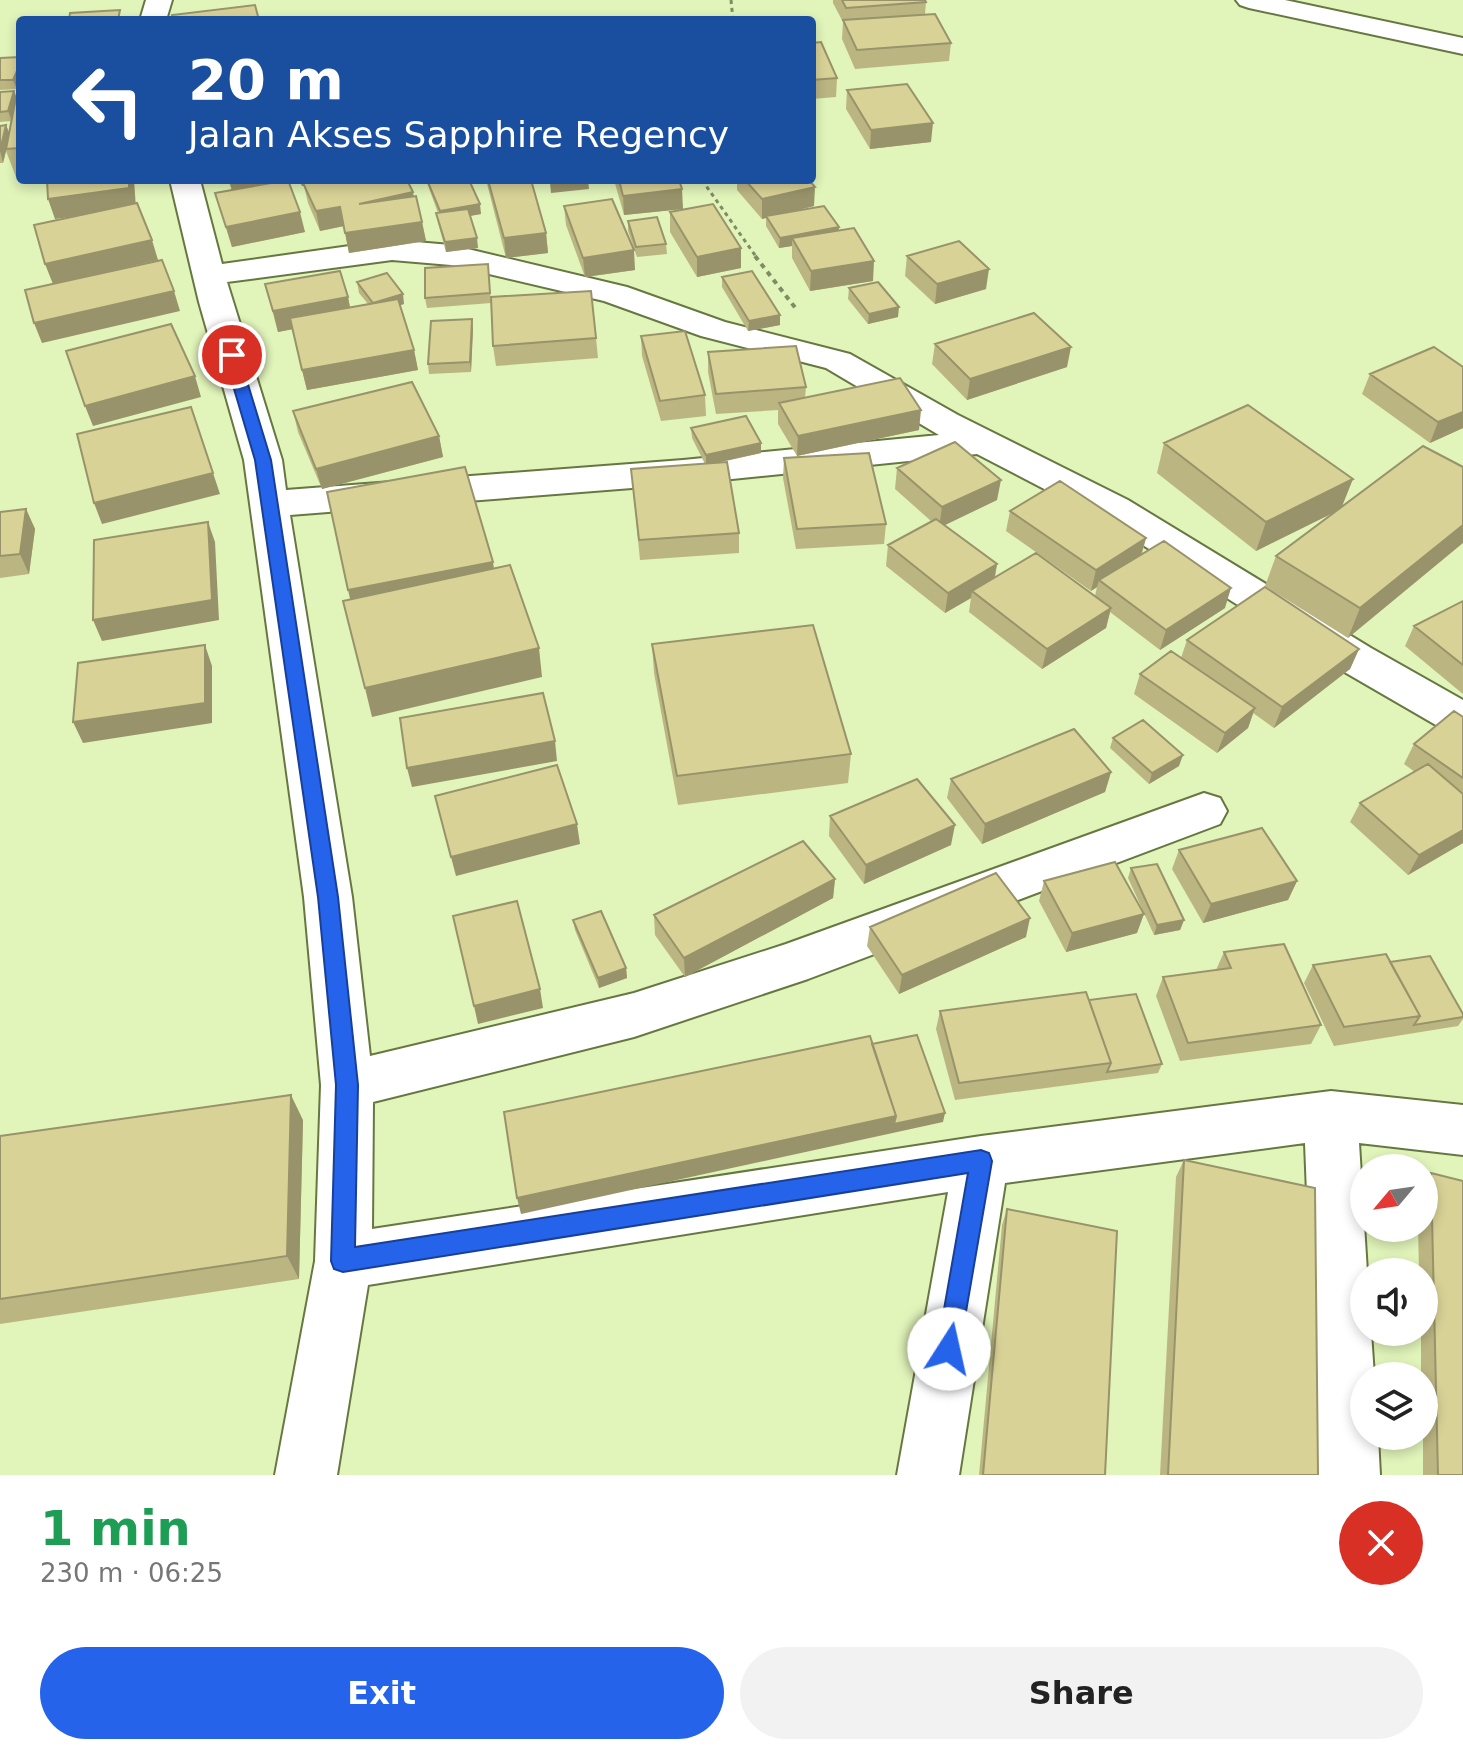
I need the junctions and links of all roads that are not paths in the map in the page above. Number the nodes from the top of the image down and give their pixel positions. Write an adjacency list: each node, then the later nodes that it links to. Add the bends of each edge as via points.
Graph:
1 (1249, 0): 2 (street)
2 (1463, 46)
3 (186, 184): 4 (street)
4 (210, 275): 5 (street, via 392,250 451,255 615,294 713,329 838,361); 6 (street, via 263,460)
5 (983, 442): 6 (street); 7 (street, via 1114,509)
6 (270, 504): 9 (street, via 328,897)
7 (1463, 720)
8 (1204, 811): 9 (street, via 790,964 634,1015)
9 (347, 1085): 13 (street)
10 (1331, 1115): 11 (street); 12 (street); 16 (street)
11 (1463, 1130)
12 (981, 1161): 13 (street); 15 (street)
13 (343, 1261): 14 (street)
14 (306, 1475)
15 (928, 1475)
16 (1349, 1475)

